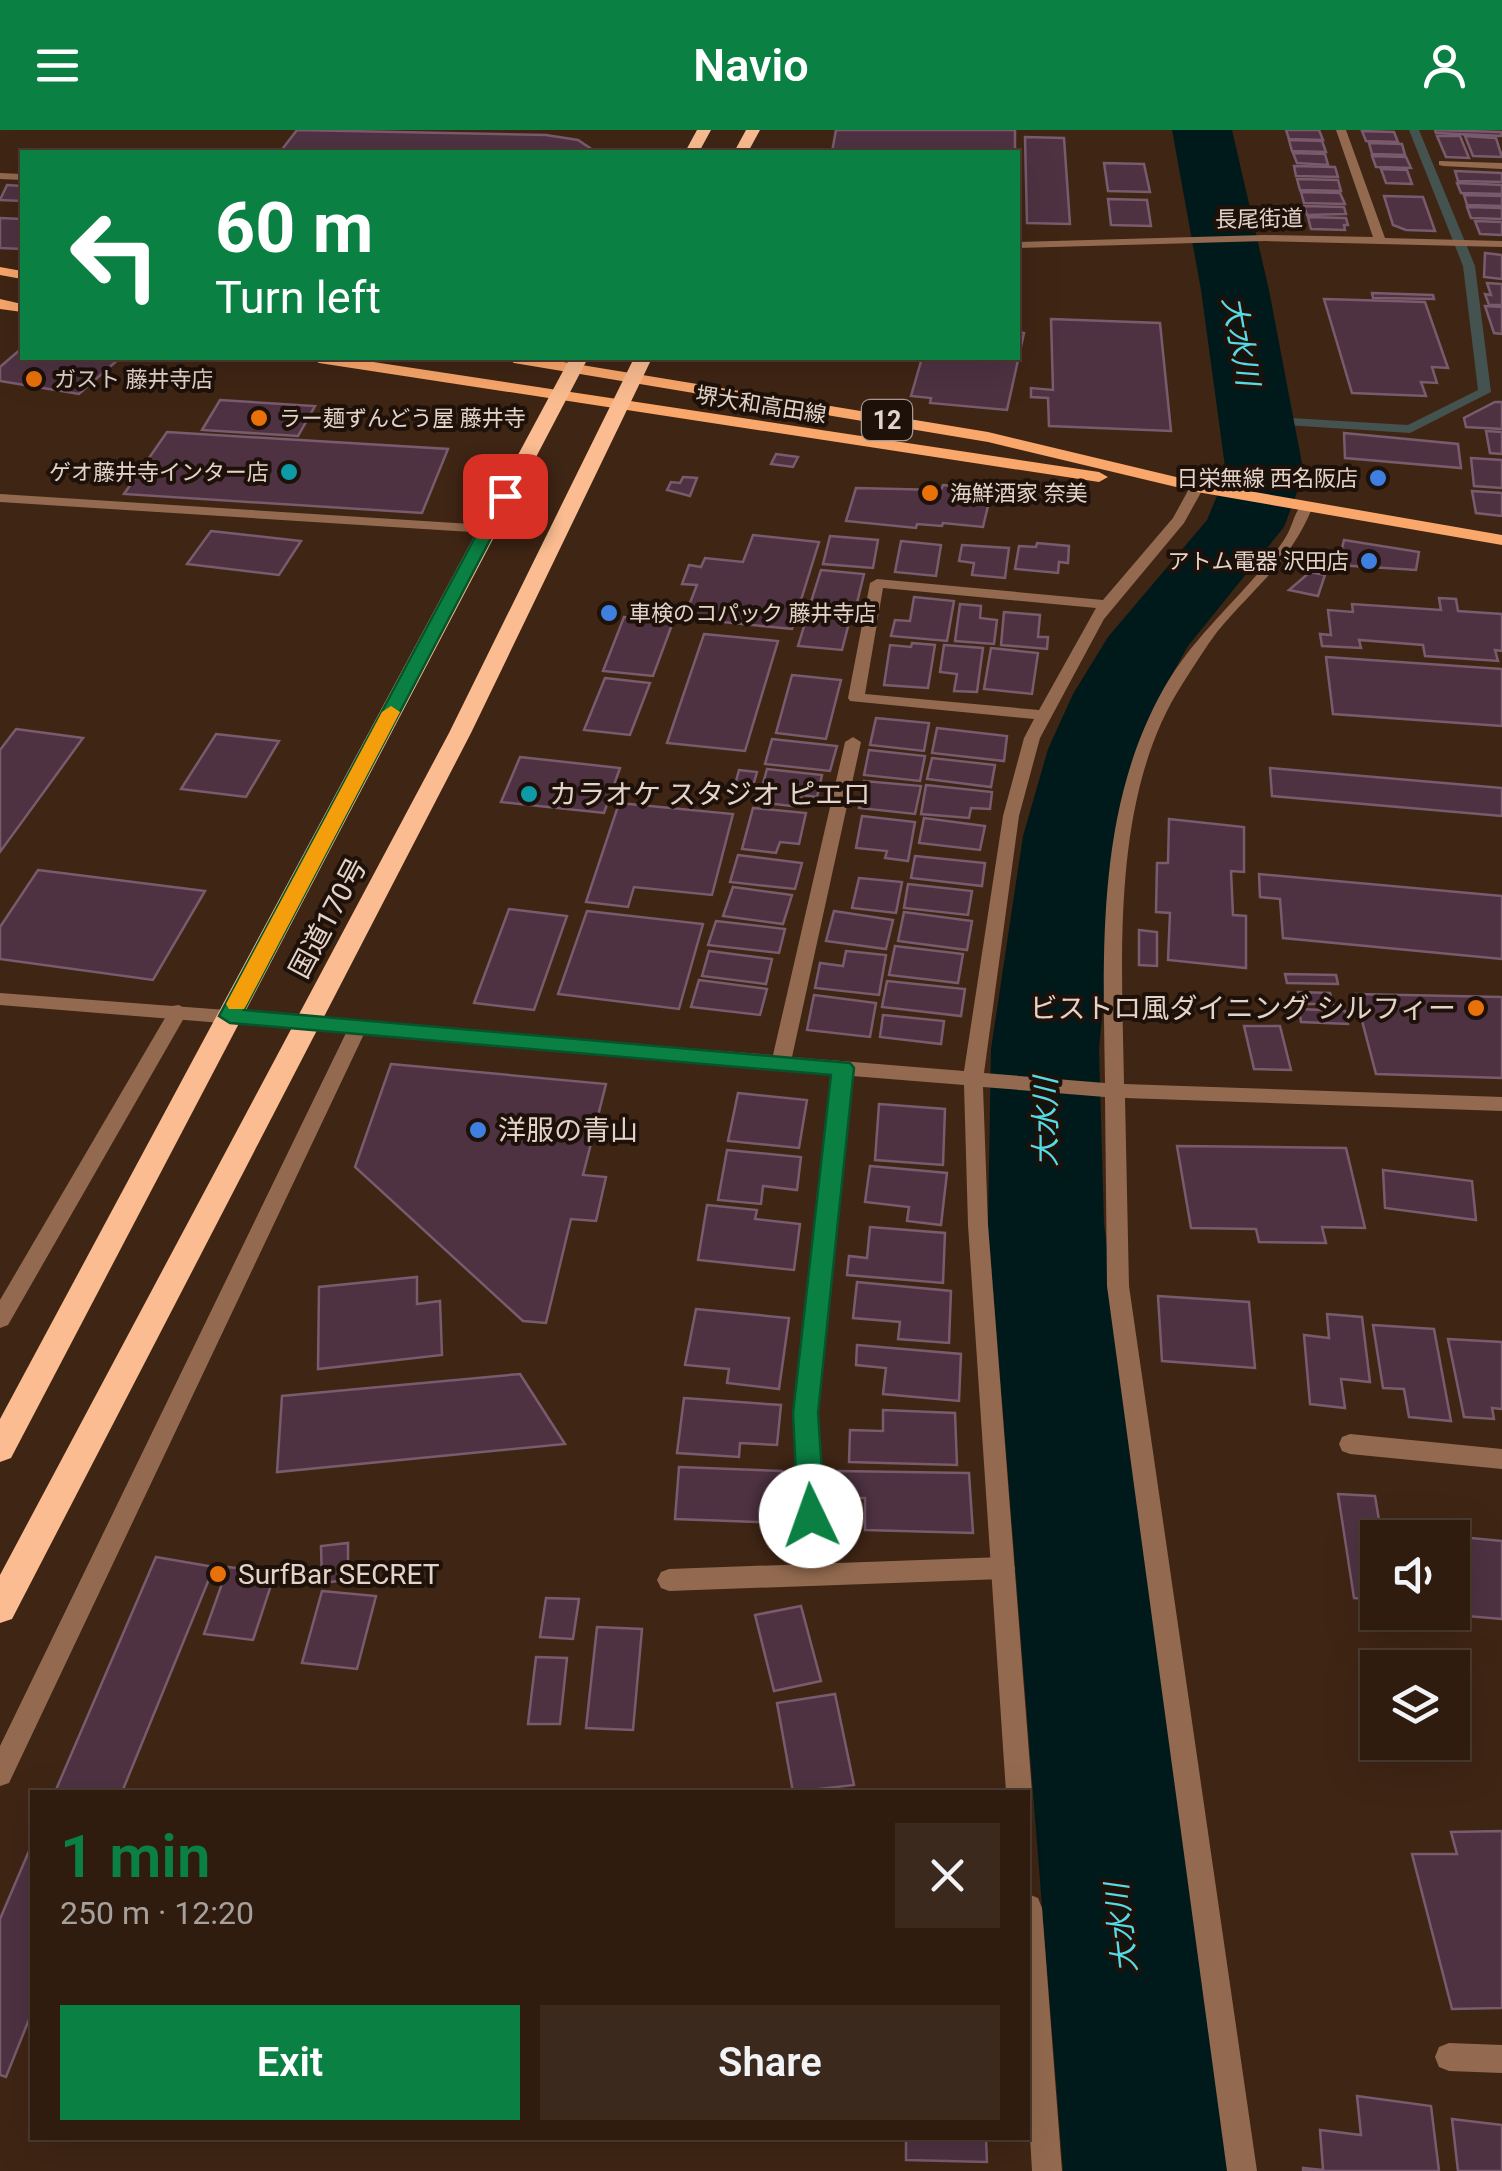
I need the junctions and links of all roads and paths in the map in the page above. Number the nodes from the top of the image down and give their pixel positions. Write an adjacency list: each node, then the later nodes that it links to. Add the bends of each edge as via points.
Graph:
1 (1341, 130): 4 (street)
2 (1443, 164): 3 (street)
3 (1502, 166)
4 (1379, 238): 5 (street, 長尾街道); 6 (street, 長尾街道)
5 (1502, 244)
6 (1020, 246)
7 (330, 360): 12 (main road, 堺大和高田線 / 12)
8 (545, 360): 10 (main road, 堺大和高田線 / 12)
9 (643, 360): 11 (highway, 国道170号)
10 (576, 362): 11 (main road, 堺大和高田線 / 12); 12 (highway, 国道170号)
11 (634, 378): 13 (highway, 国道170号); 14 (main road, 堺大和高田線 / 12, via 988,438)
12 (558, 397): 13 (main road, 堺大和高田線 / 12); 17 (highway, 国道170号)
13 (621, 406): 14 (main road, 堺大和高田線 / 12, via 1051,473); 25 (highway, 国道170号)
14 (1203, 488): 16 (main road, 堺大和高田線 / 12); 19 (street)
15 (0, 498): 17 (street)
16 (1298, 504): 18 (main road, 堺大和高田線 / 12); 30 (street, via 1294,536 1212,629 1172,688 1140,758 1112,917)
17 (487, 529): 24 (highway, 国道170号)
18 (1502, 540)
19 (1108, 605): 20 (street); 20 (street, via 877,583 856,698)
20 (1044, 716): 29 (street, via 1011,816)
21 (853, 742): 27 (street)
22 (0, 999): 23 (street)
23 (179, 1011): 24 (street); 32 (street)
24 (230, 1016): 25 (street); 34 (highway, 国道170号)
25 (308, 1023): 26 (street); 39 (highway, 国道170号)
26 (358, 1027): 27 (street); 40 (street)
27 (781, 1063): 28 (street)
28 (843, 1068): 29 (street); 36 (street, via 806,1413)
29 (983, 1080): 30 (street); 37 (street, via 978,1226)
30 (1116, 1091): 31 (street); 46 (street, via 1118,1286)
31 (1502, 1104)
32 (0, 1319)
33 (1350, 1444): 35 (street)
34 (0, 1449)
35 (1502, 1459)
36 (811, 1516)
37 (1003, 1568): 38 (street); 41 (street)
38 (669, 1580)
39 (0, 1608)
40 (0, 1774)
41 (1019, 1790)
42 (1030, 1937): 45 (street)
43 (1449, 2057): 44 (street)
44 (1502, 2059)
45 (1046, 2171)
46 (1242, 2171)

